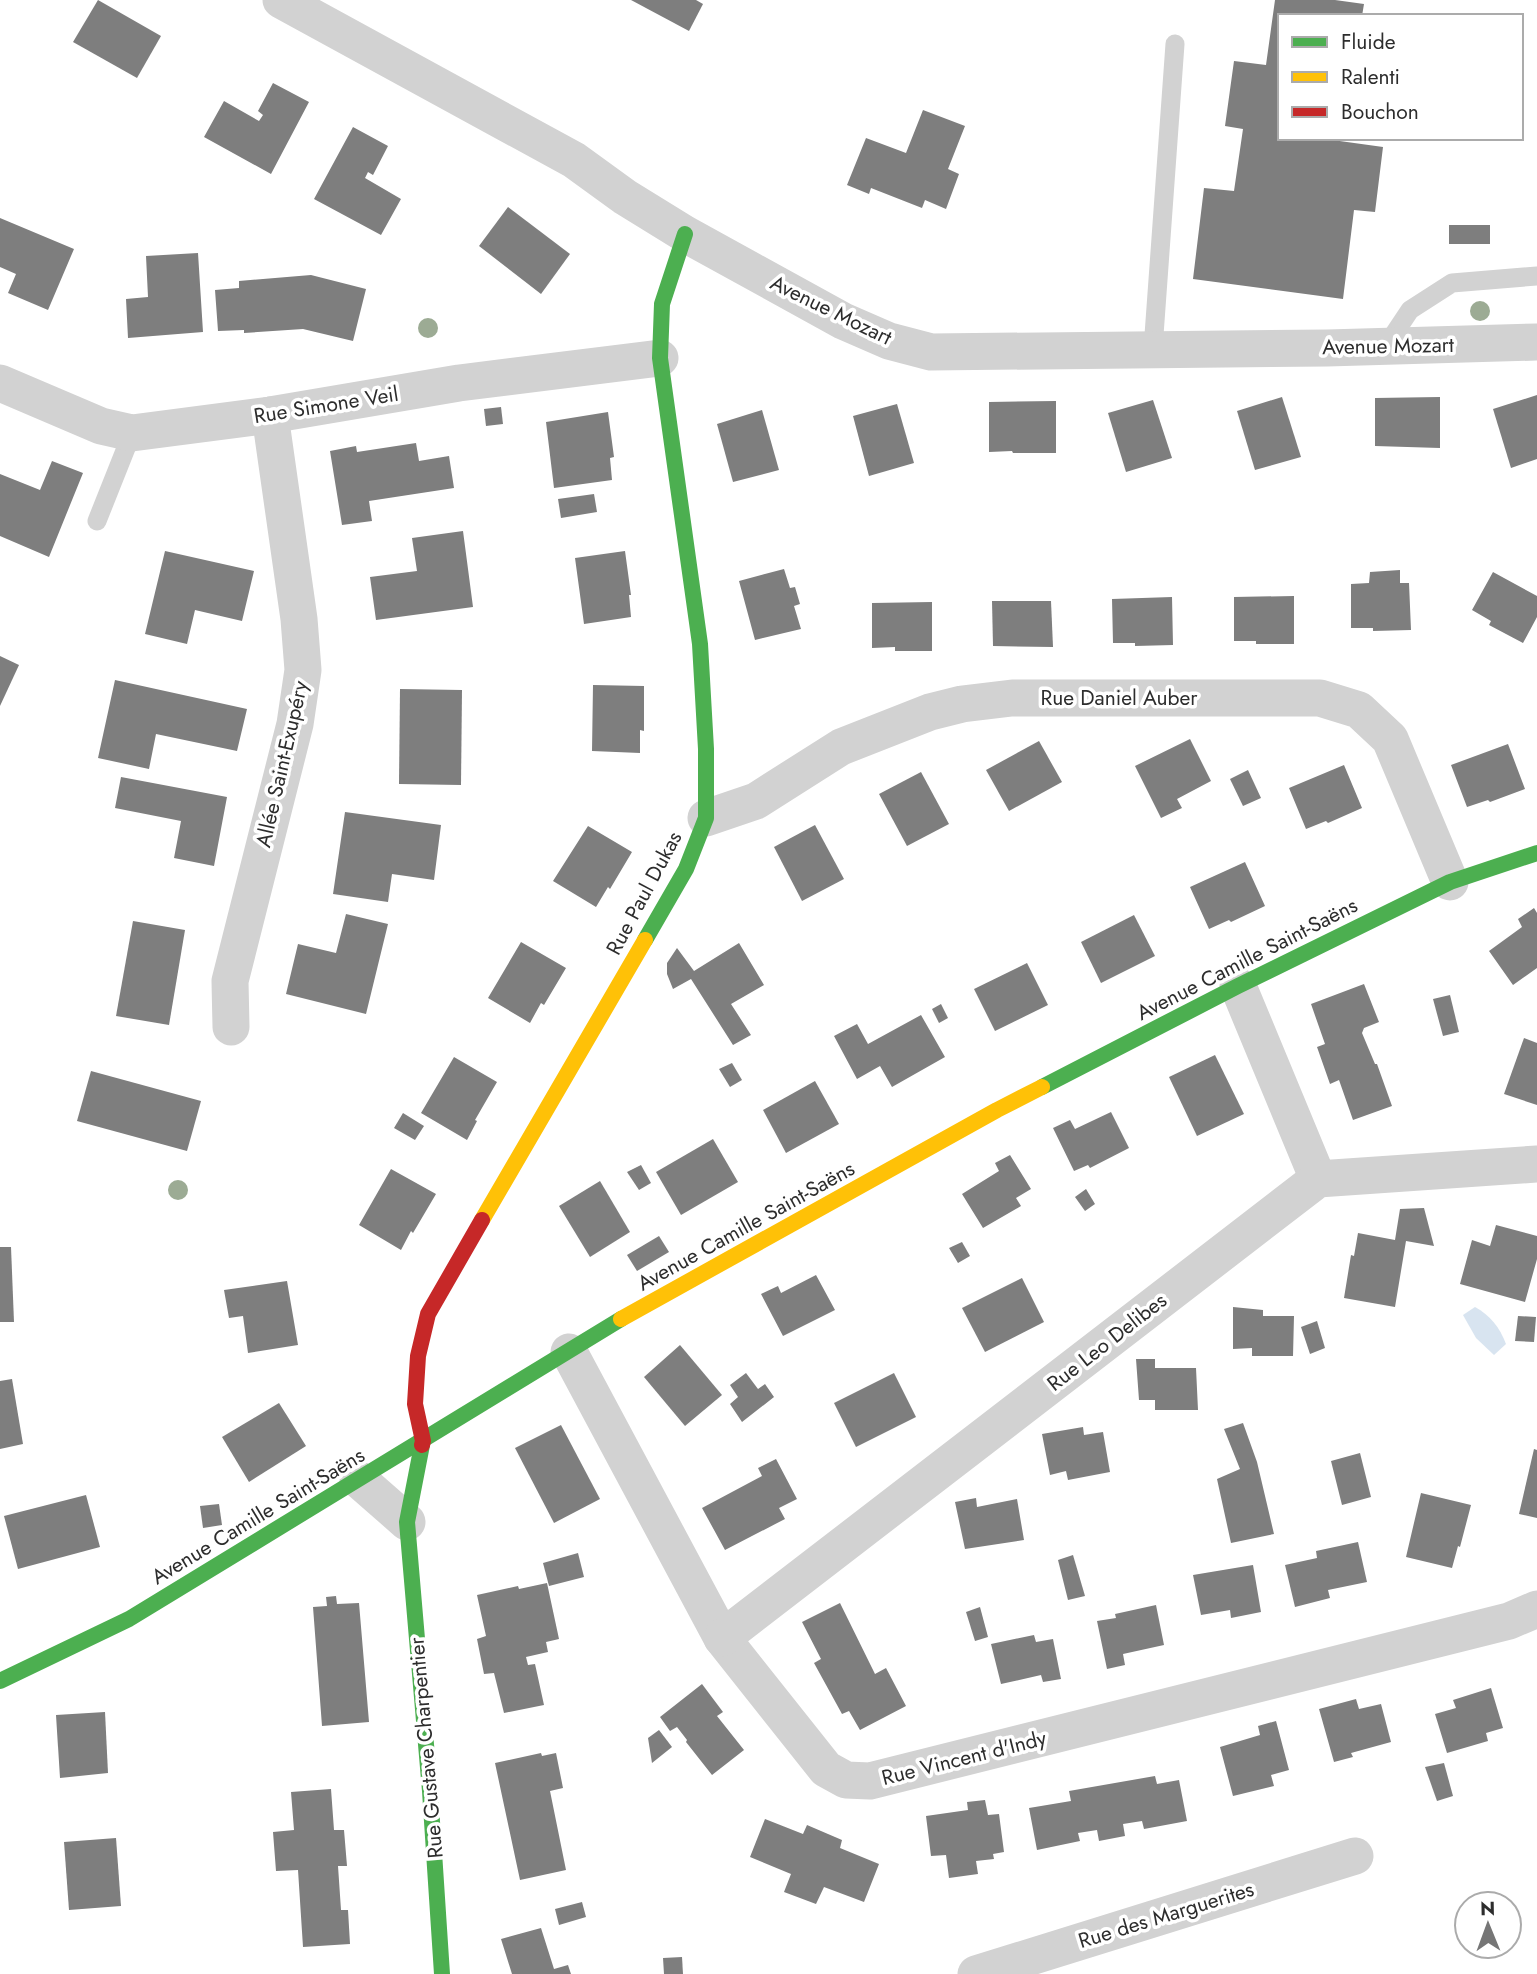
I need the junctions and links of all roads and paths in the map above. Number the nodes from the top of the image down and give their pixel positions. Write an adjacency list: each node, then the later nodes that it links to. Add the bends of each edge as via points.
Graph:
1 (281, 0): 3 (street, Avenue Mozart, via 574,160)
2 (1174, 44): 7 (lane)
3 (685, 234): 7 (street, Avenue Mozart, via 843,321 889,341 931,352); 8 (street, Rue Paul Dukas, via 662,304)
4 (1537, 276): 6 (lane, via 1452,283 1410,310)
5 (1537, 342): 6 (street, Avenue Mozart)
6 (1385, 346): 7 (street, Avenue Mozart)
7 (1153, 349)
8 (660, 358): 10 (street, Rue Simone Veil, via 459,383); 13 (street, Rue Paul Dukas, via 700,644)
9 (0, 383): 11 (street, Rue Simone Veil, via 101,426)
10 (270, 415): 11 (street, Rue Simone Veil); 17 (street, Allée Saint-Exupéry, via 303,670 295,724 230,981)
11 (132, 433): 12 (lane)
12 (97, 521)
13 (706, 818): 15 (street, Rue Daniel Auber, via 756,801 841,747 962,704 1012,698 1320,698 1359,710 1390,739); 21 (street, Rue Paul Dukas, via 686,869 428,1314 418,1356 415,1404)
14 (1537, 853): 15 (street, Avenue Camille Saint-Saëns)
15 (1450, 881): 16 (street, Avenue Camille Saint-Saëns)
16 (1238, 986): 19 (street); 20 (street, Avenue Camille Saint-Saëns, via 997,1110)
17 (231, 1027)
18 (1537, 1164): 19 (street)
19 (1318, 1180): 25 (street, Rue Leo Delibes)
20 (569, 1352): 21 (street, Avenue Camille Saint-Saëns); 25 (street, Rue Vincent d'Indy)
21 (423, 1441): 22 (street, Avenue Camille Saint-Saëns); 23 (street, Rue Gustave Charpentier)
22 (358, 1479): 23 (street); 26 (street, Avenue Camille Saint-Saëns, via 129,1619)
23 (407, 1522): 28 (street, Rue Gustave Charpentier)
24 (1537, 1609): 25 (street, Rue Vincent d'Indy, via 1509,1620 870,1781 846,1780 826,1769)
25 (722, 1637)
26 (0, 1681)
27 (1355, 1856): 29 (street, Rue des Marguerites)
28 (442, 1974)
29 (976, 1974)

